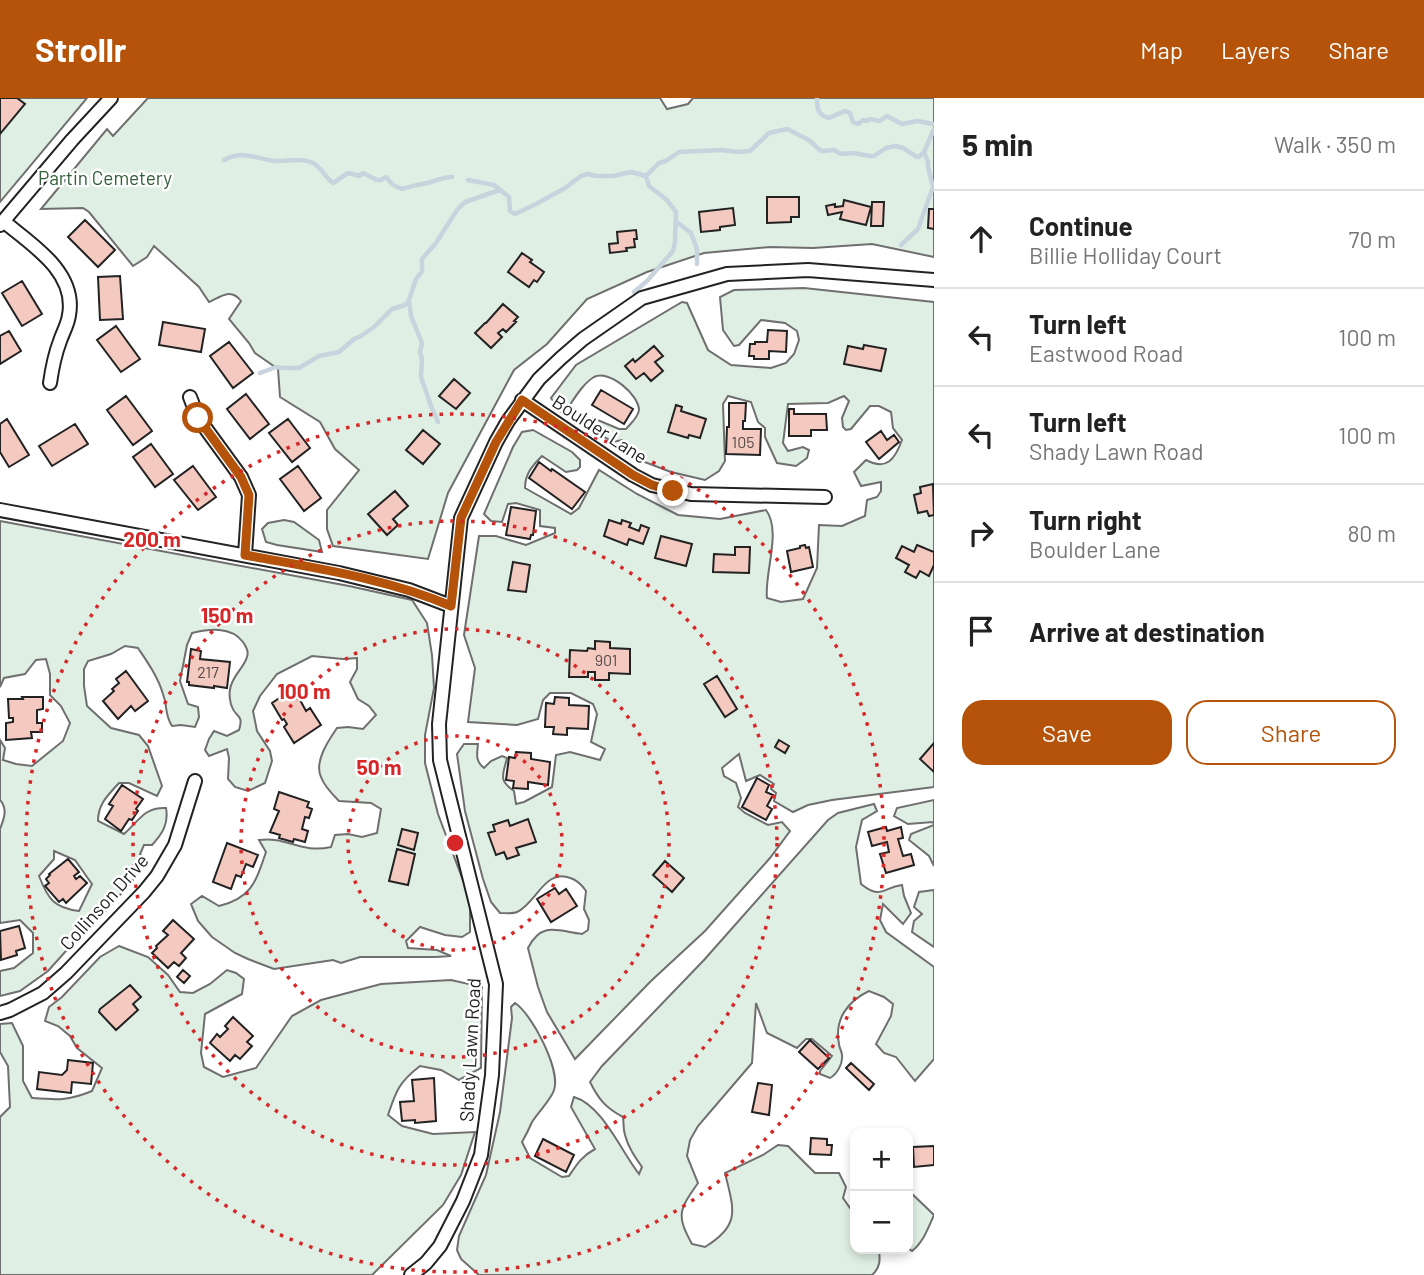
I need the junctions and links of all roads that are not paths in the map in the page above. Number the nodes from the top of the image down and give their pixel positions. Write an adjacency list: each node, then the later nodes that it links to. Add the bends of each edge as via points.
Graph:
1 (111, 98): 2 (street)
2 (2, 223): 4 (street, via 48,259 66,284 70,313)
3 (934, 280): 6 (street, Shady Lawn Road, via 808,270 727,274 642,298 583,339)
4 (50, 383)
5 (190, 397): 9 (street, via 198,418 249,495)
6 (522, 400): 7 (street, Boulder Lane, via 652,485 691,494); 10 (street, Shady Lawn Road, via 496,442 461,518)
7 (825, 496)
8 (0, 510): 9 (street)
9 (245, 555): 10 (street, via 409,590)
10 (451, 606): 13 (street, Shady Lawn Road, via 439,724 440,760 496,984 492,1075 481,1155 463,1201 442,1244)
11 (195, 781): 12 (street, Collinson Drive, via 174,845 144,892 43,993)
12 (0, 1013)
13 (411, 1275)

